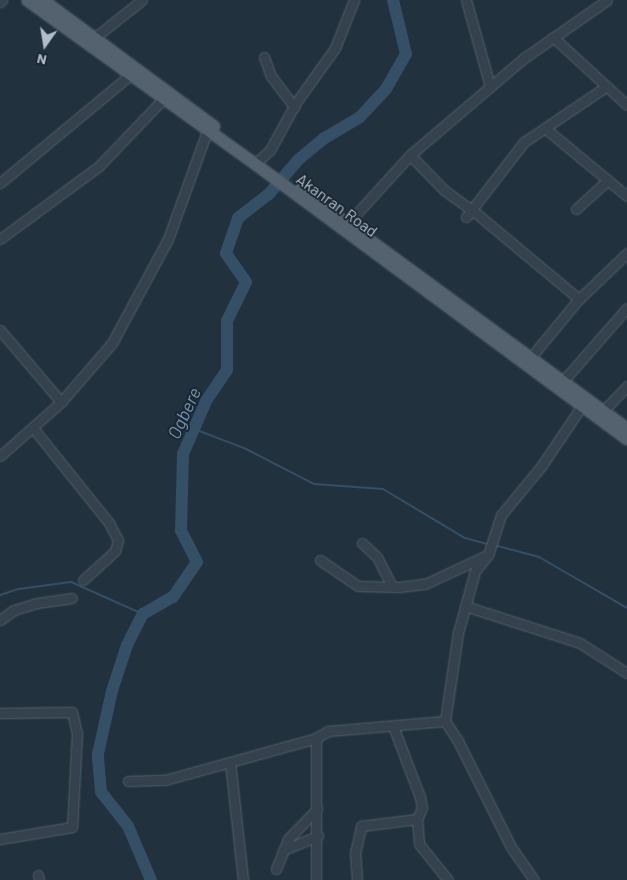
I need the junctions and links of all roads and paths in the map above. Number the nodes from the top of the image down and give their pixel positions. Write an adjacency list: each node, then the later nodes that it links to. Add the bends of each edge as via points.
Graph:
1 (27, 0): 10 (main road, Akanran Road)
2 (43, 0): 8 (main road, Akanran Road)
3 (142, 0): 8 (street)
4 (354, 0): 15 (street, via 335,48)
5 (466, 0): 11 (street)
6 (607, 0): 7 (street)
7 (553, 37): 11 (street); 12 (street)
8 (94, 38): 19 (main road, Akanran Road)
9 (264, 57): 15 (street, via 271,76)
10 (130, 75): 13 (main road, Akanran Road); 22 (street)
11 (490, 86): 18 (street)
12 (607, 86): 14 (street); 16 (street)
13 (163, 99): 17 (main road, Akanran Road); 29 (street, via 99,166)
14 (627, 105)
15 (294, 107): 19 (street, via 270,150)
16 (546, 128): 21 (street); 25 (street, via 524,142)
17 (207, 131): 20 (main road, Akanran Road); 38 (street, via 175,221 142,292 112,344)
18 (410, 155): 25 (street, via 444,190); 28 (street)
19 (260, 159): 20 (main road, Akanran Road)
20 (278, 177): 23 (main road, Akanran Road)
21 (608, 180): 24 (street); 26 (street)
22 (0, 183)
23 (289, 186): 28 (main road, Akanran Road); 31 (main road, Akanran Road)
24 (627, 196)
25 (471, 209): 27 (street); 32 (street)
26 (576, 210)
27 (466, 217)
28 (348, 223): 31 (main road, Akanran Road)
29 (0, 239)
30 (627, 253): 32 (street)
31 (424, 285): 35 (main road, Akanran Road); 39 (main road, Akanran Road)
32 (579, 299): 35 (street)
33 (626, 313): 36 (street)
34 (0, 330): 38 (street)
35 (531, 357): 36 (main road, Akanran Road)
36 (563, 381): 40 (main road, Akanran Road)
37 (627, 386): 40 (street)
38 (61, 402): 41 (street)
39 (581, 407): 43 (main road, Akanran Road); 46 (street, via 542,465 501,515)
40 (603, 411): 42 (main road, Akanran Road)
41 (33, 428): 44 (street); 48 (street, via 109,523 118,540 115,551)
42 (627, 428)
43 (627, 439)
44 (0, 456)
45 (362, 544): 49 (street, via 377,557)
46 (490, 548): 49 (street, via 425,584); 51 (street, via 475,571)
47 (320, 560): 49 (street, via 358,586)
48 (83, 580)
49 (392, 586)
50 (72, 598): 52 (street, via 14,610)
51 (465, 606): 53 (street, via 580,642); 55 (street)
52 (0, 620)
53 (627, 673)
54 (0, 713): 63 (street, via 72,712 77,733 72,827)
55 (445, 721): 56 (street); 70 (street, via 511,847)
56 (393, 726): 57 (street, via 328,731); 61 (street, via 420,797 422,808)
57 (316, 738): 58 (street); 60 (street)
58 (230, 762): 59 (street, via 166,780); 66 (street)
59 (128, 781)
60 (317, 809): 62 (street); 64 (street, via 298,825)
61 (417, 819): 68 (street, via 361,826 355,853); 69 (street, via 420,844)
62 (318, 836): 64 (street); 67 (street)
63 (0, 839)
64 (283, 850): 65 (street)
65 (276, 869)
66 (244, 880)
67 (316, 880)
68 (357, 880)
69 (448, 880)
70 (534, 880)

